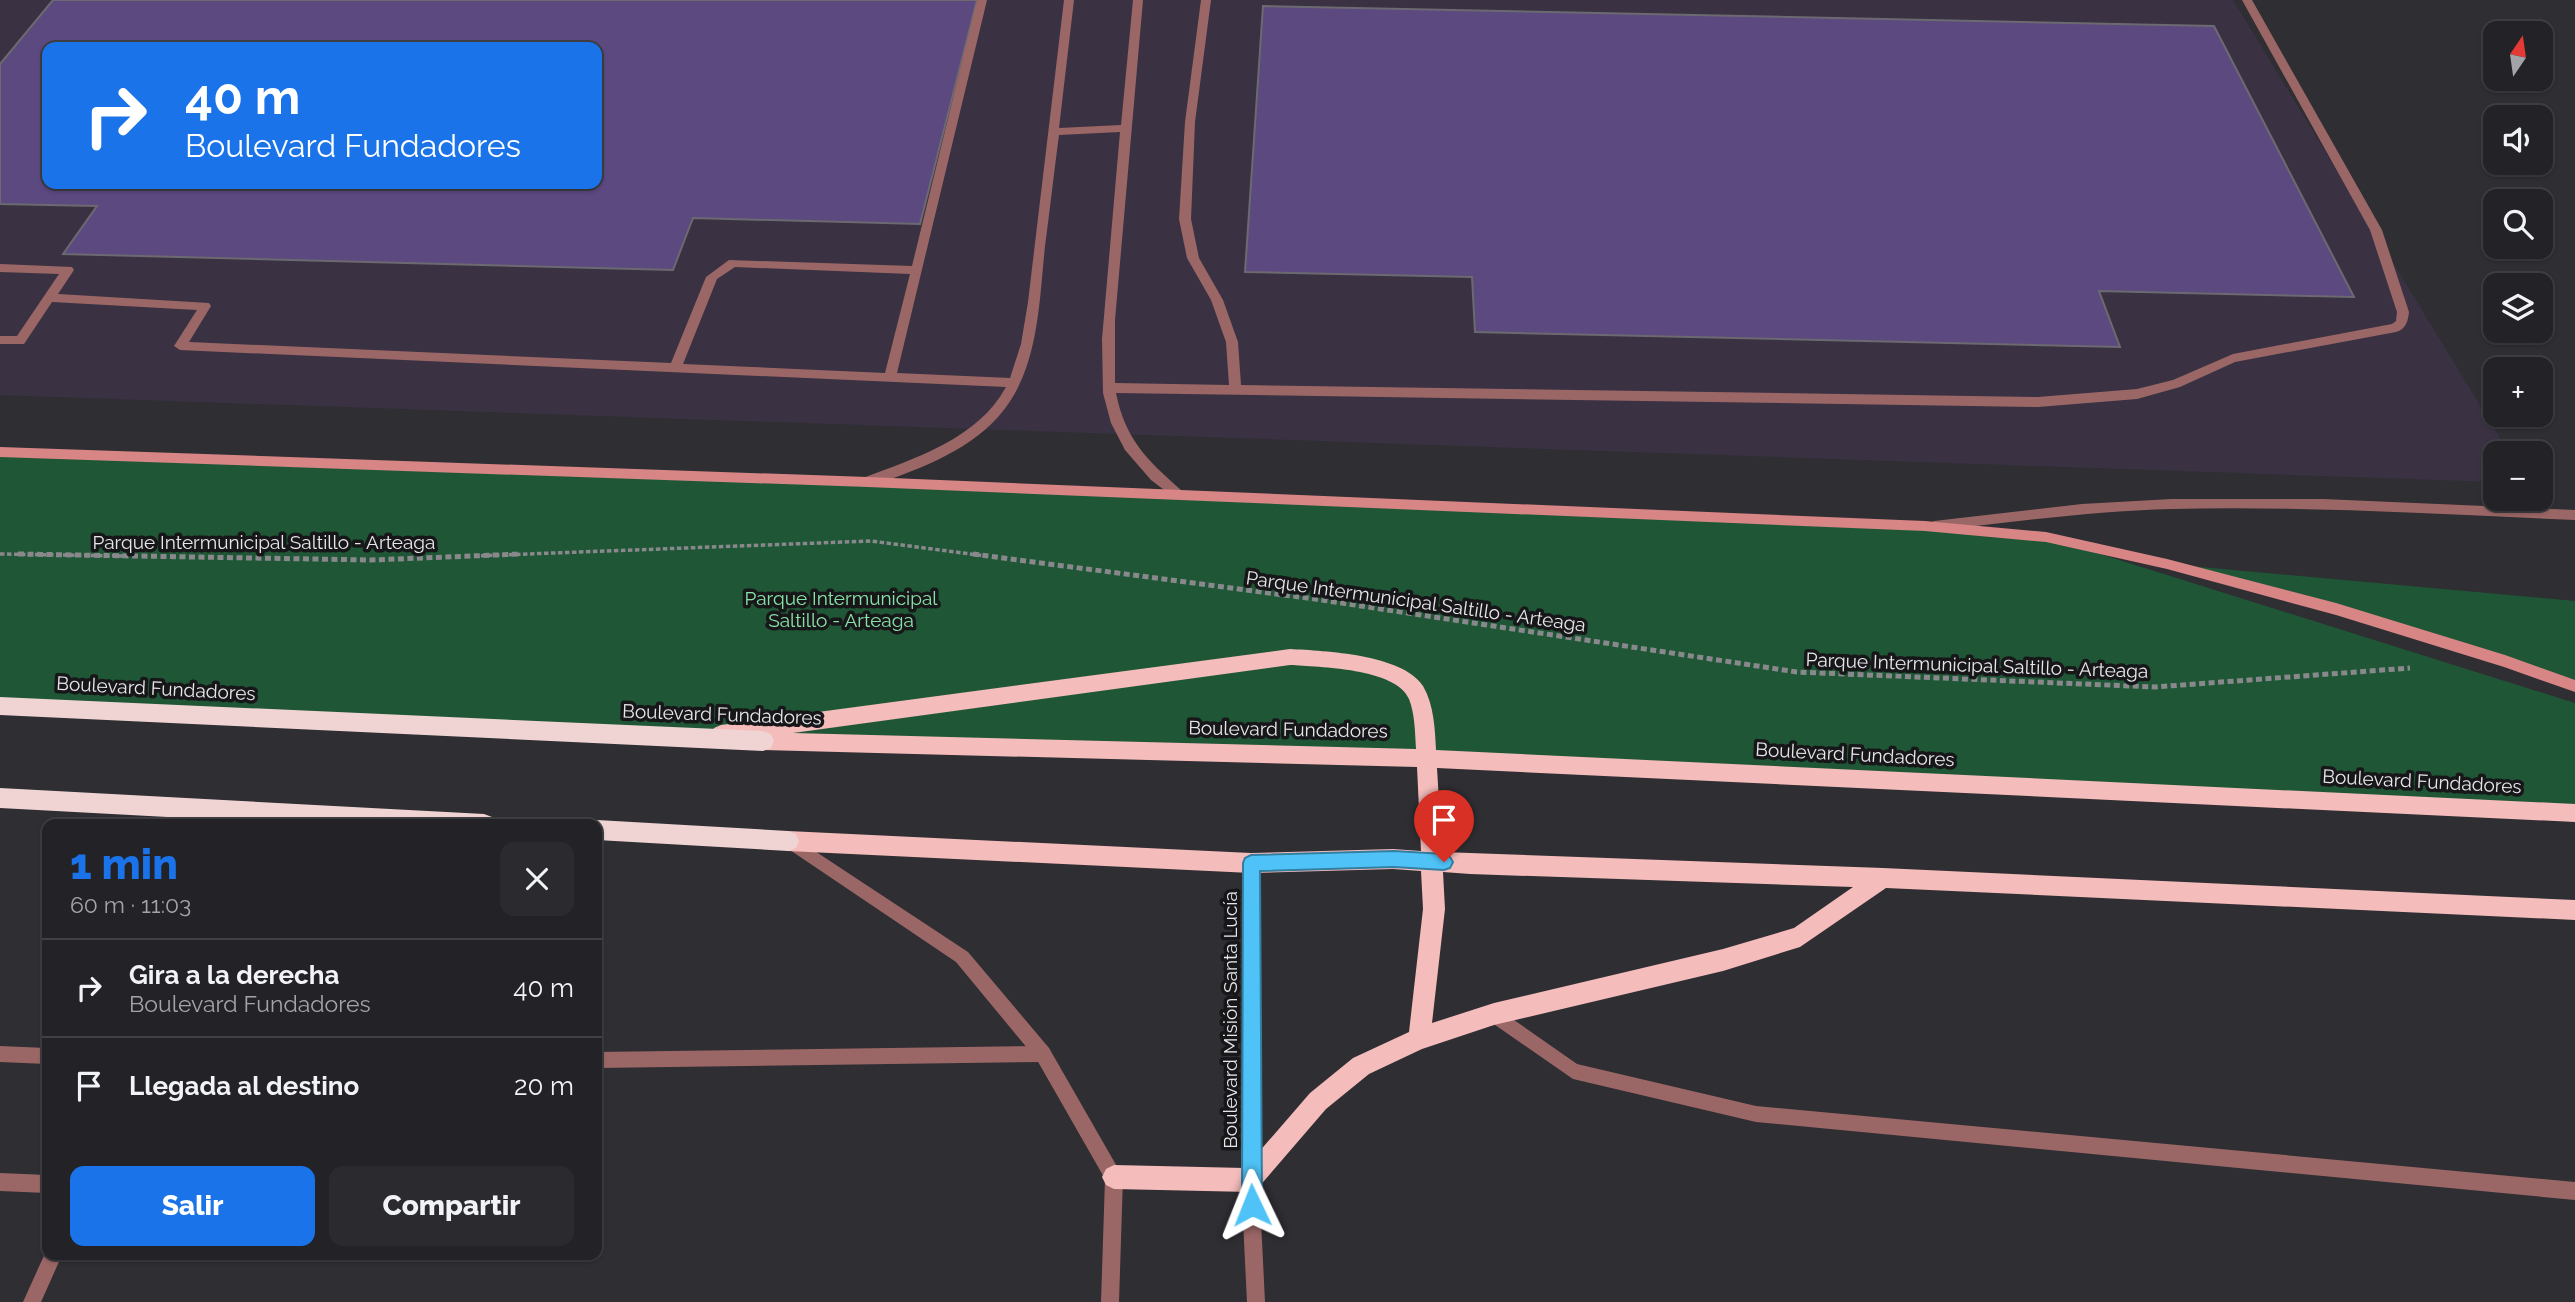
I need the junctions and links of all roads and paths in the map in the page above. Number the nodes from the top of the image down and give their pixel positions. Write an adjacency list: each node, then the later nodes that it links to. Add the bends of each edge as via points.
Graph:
1 (982, 0): 9 (street)
2 (1069, 0): 7 (street)
3 (1138, 0): 6 (street)
4 (1206, 0): 16 (street, via 1185,219 1194,258 1217,300 1232,342)
5 (2247, 0): 16 (street, via 2376,230 2403,312 2396,328 2233,358 2176,384 2137,394 2038,402)
6 (1125, 128): 7 (street); 15 (street, via 1108,337)
7 (1054, 132): 14 (street, via 1031,314)
8 (0, 268): 10 (street, via 68,270)
9 (916, 270): 12 (street, via 733,263 712,276); 13 (street)
10 (48, 298): 11 (street, via 20,341); 12 (street, via 205,306 180,346)
11 (0, 340)
12 (675, 368): 13 (street)
13 (890, 378): 14 (street)
14 (1012, 383): 18 (street, via 1007,397 981,426 939,453)
15 (1110, 388): 16 (street); 19 (street, via 1112,410 1139,461)
16 (1235, 389)
17 (0, 452): 18 (main road)
18 (868, 482): 19 (main road)
19 (1176, 494): 21 (main road)
20 (2575, 515): 21 (street, via 2331,504 2171,504)
21 (1925, 526): 24 (main road, via 2046,537 2167,564 2349,613)
22 (0, 554): 23 (path, Parque Intermunicipal Saltillo - Arteaga, via 370,560 871,541 1315,598 1797,672 2155,687)
23 (2424, 667)
24 (2575, 686)
25 (0, 706): 26 (highway, Boulevard Fundadores)
26 (692, 738): 27 (highway, Boulevard Fundadores); 37 (highway, via 1290,657 1342,660 1386,673 1412,687 1425,733 1434,909)
27 (762, 741): 29 (highway, Boulevard Fundadores, via 1403,757)
28 (0, 798): 30 (highway)
29 (2575, 813)
30 (391, 819)
31 (602, 830): 32 (highway)
32 (788, 841): 33 (highway); 39 (street, via 962,957)
33 (1251, 863): 34 (highway, via 1394,859); 43 (street, Boulevard Misión Santa Lucía)
34 (1883, 878): 35 (highway); 36 (highway, via 1800,937 1723,960)
35 (2575, 910)
36 (1494, 1014): 37 (highway); 46 (street, via 1573,1071 1756,1114)
37 (1419, 1039): 43 (highway, via 1361,1066 1318,1101)
38 (0, 1054): 40 (street)
39 (1043, 1054): 41 (street); 42 (street)
40 (42, 1056)
41 (602, 1060)
42 (1114, 1177): 43 (highway); 49 (street)
43 (1251, 1180): 50 (street, Boulevard Misión Santa Lucía)
44 (0, 1182): 45 (street)
45 (42, 1184)
46 (2575, 1191)
47 (51, 1260): 48 (street)
48 (32, 1302)
49 (1110, 1302)
50 (1256, 1302)

